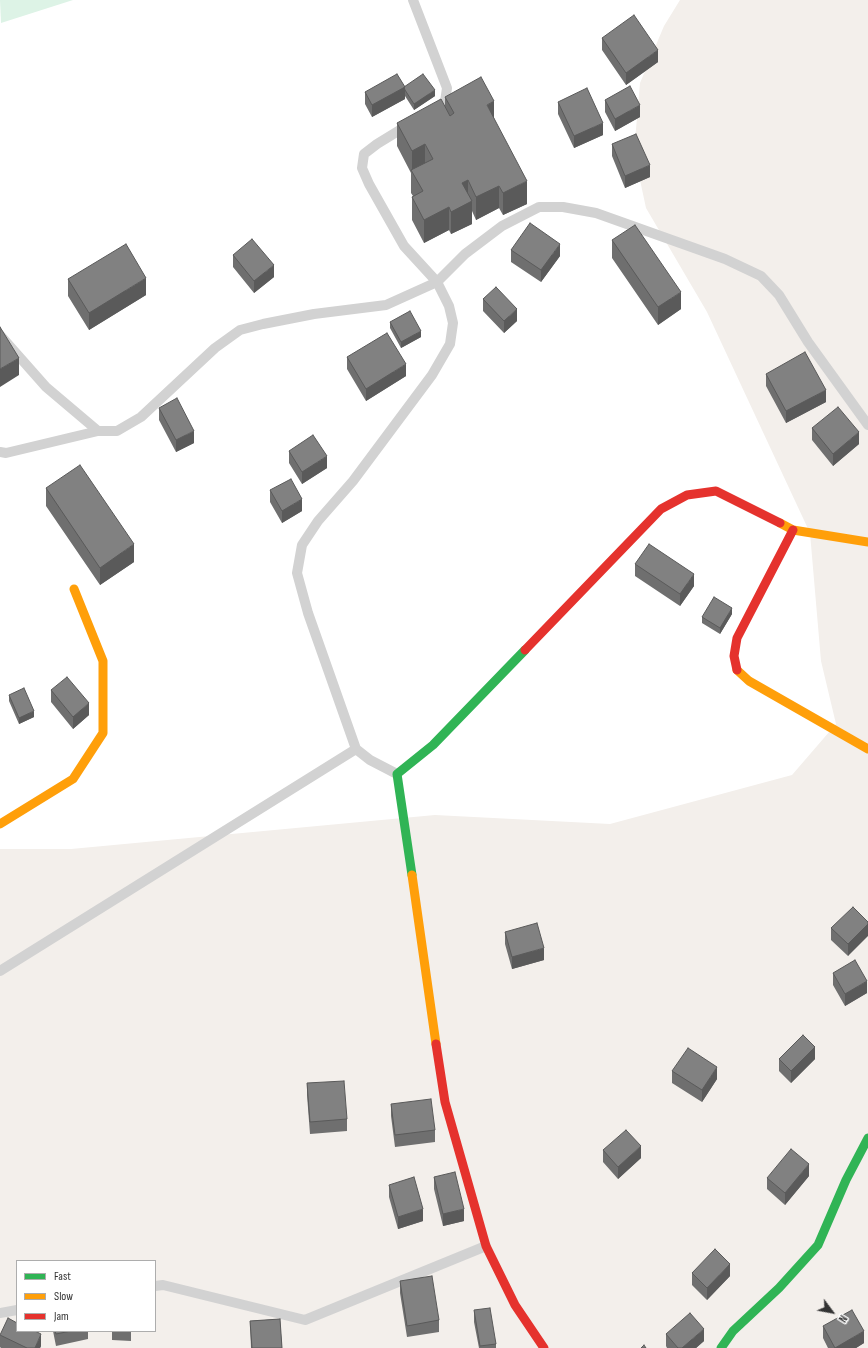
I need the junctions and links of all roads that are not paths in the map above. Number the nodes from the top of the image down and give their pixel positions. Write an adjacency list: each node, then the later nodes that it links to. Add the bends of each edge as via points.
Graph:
1 (413, 0): 2 (lane, via 448,88 445,102 364,154 362,168 404,246)
2 (437, 282): 4 (lane, via 465,254 502,226 539,207 563,207 596,213 726,259 761,276 779,295 808,342); 5 (lane, via 386,305 314,314 240,330 215,348 140,417 117,431); 10 (lane, via 449,306 453,323 450,344 432,374 353,481 318,521 302,545 297,573 308,613)
3 (0, 335): 5 (lane, via 46,387)
4 (868, 425)
5 (98, 431): 6 (lane, via 6,453)
6 (0, 452)
7 (793, 530): 8 (street); 11 (street, via 737,638 734,656 737,670 749,681); 12 (street, via 716,491 687,495 661,510 433,745)
8 (868, 542)
9 (74, 590): 13 (street, via 103,661 103,733 73,779)
10 (356, 749): 12 (lane, via 370,760); 14 (lane)
11 (868, 749)
12 (397, 774): 16 (street, via 445,1102)
13 (0, 824)
14 (0, 971)
15 (868, 1138): 21 (street, via 846,1180 818,1245 779,1288 733,1331)
16 (486, 1246): 17 (lane, via 305,1320 163,1285); 20 (street, via 515,1305)
17 (156, 1286)
18 (16, 1310): 19 (lane)
19 (0, 1313)
20 (544, 1348)
21 (721, 1348)

